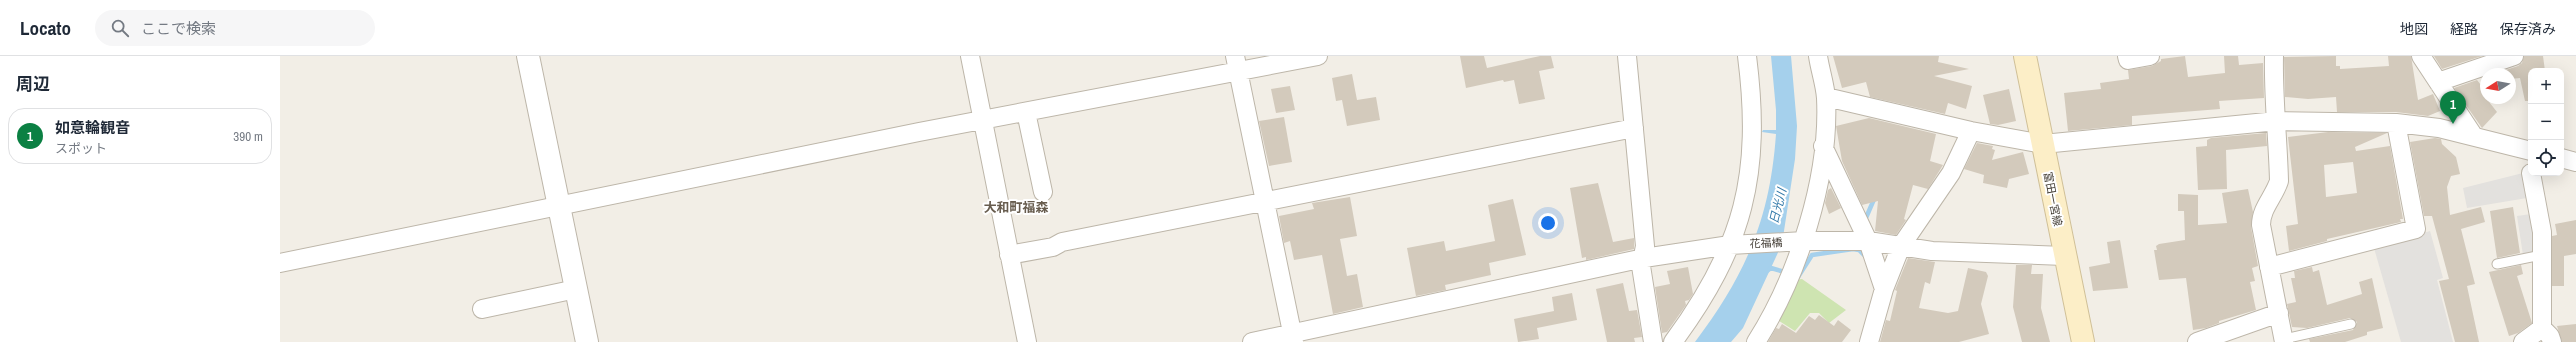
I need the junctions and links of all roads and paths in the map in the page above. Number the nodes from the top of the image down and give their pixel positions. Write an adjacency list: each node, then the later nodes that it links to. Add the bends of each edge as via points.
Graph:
1 (528, 56): 31 (street)
2 (970, 56): 17 (street)
3 (1318, 56): 13 (street)
4 (1627, 56): 20 (street)
5 (1747, 56): 34 (street, via 1753,123 1751,168)
6 (1818, 56): 15 (street)
7 (2025, 56): 23 (main road, 富田一宮線)
8 (2127, 56): 9 (street, via 2128,60)
9 (2150, 56)
10 (2274, 56): 18 (street, via 2273,106)
11 (2421, 56): 14 (street)
12 (2514, 56): 14 (street)
13 (1237, 64): 16 (street); 30 (street)
14 (2438, 82): 22 (street)
15 (1826, 97): 21 (street); 24 (street)
16 (1026, 112): 17 (street); 29 (street)
17 (984, 120): 31 (street); 36 (street)
18 (2277, 121): 19 (street); 23 (street); 42 (street, via 2279,181 2261,216)
19 (2396, 123): 22 (street); 42 (street, via 2416,229)
20 (1634, 128): 30 (street); 39 (street)
21 (1971, 131): 23 (street); 35 (street, via 1951,172)
22 (2473, 135): 25 (street)
23 (2043, 144): 38 (main road, 富田一宮線)
24 (1823, 146): 32 (street); 33 (street)
25 (2528, 150)
26 (2564, 159): 27 (street)
27 (2576, 162)
28 (2532, 176): 37 (street, via 2542,232)
29 (1043, 192)
30 (1266, 201): 36 (street); 49 (street)
31 (559, 204): 40 (street); 44 (street)
32 (1801, 241): 33 (street, 花福橋); 34 (street, 花福橋); 56 (street, via 1776,307)
33 (1868, 241): 35 (street, 花福橋); 43 (street)
34 (1732, 245): 39 (street, 花福橋); 55 (street)
35 (1901, 246): 38 (street, 花福橋, via 1932,251); 43 (street)
36 (1009, 255): 52 (street)
37 (2542, 255): 41 (lane); 48 (street)
38 (2064, 256): 58 (main road, 富田一宮線)
39 (1644, 258): 49 (street, 花福橋); 54 (street, via 1641,266)
40 (280, 262)
41 (2497, 264)
42 (2269, 267): 46 (street)
43 (1884, 289): 57 (street)
44 (576, 290): 45 (street); 51 (street)
45 (482, 309)
46 (2279, 313): 50 (street); 59 (street)
47 (2351, 324): 50 (lane)
48 (2547, 335): 60 (street)
49 (1294, 338): 53 (street, 花福橋)
50 (2284, 340)
51 (587, 342)
52 (1027, 342)
53 (1252, 342)
54 (1653, 342)
55 (1673, 342)
56 (1756, 342)
57 (1869, 342)
58 (2083, 342)
59 (2197, 342)
60 (2523, 342)

